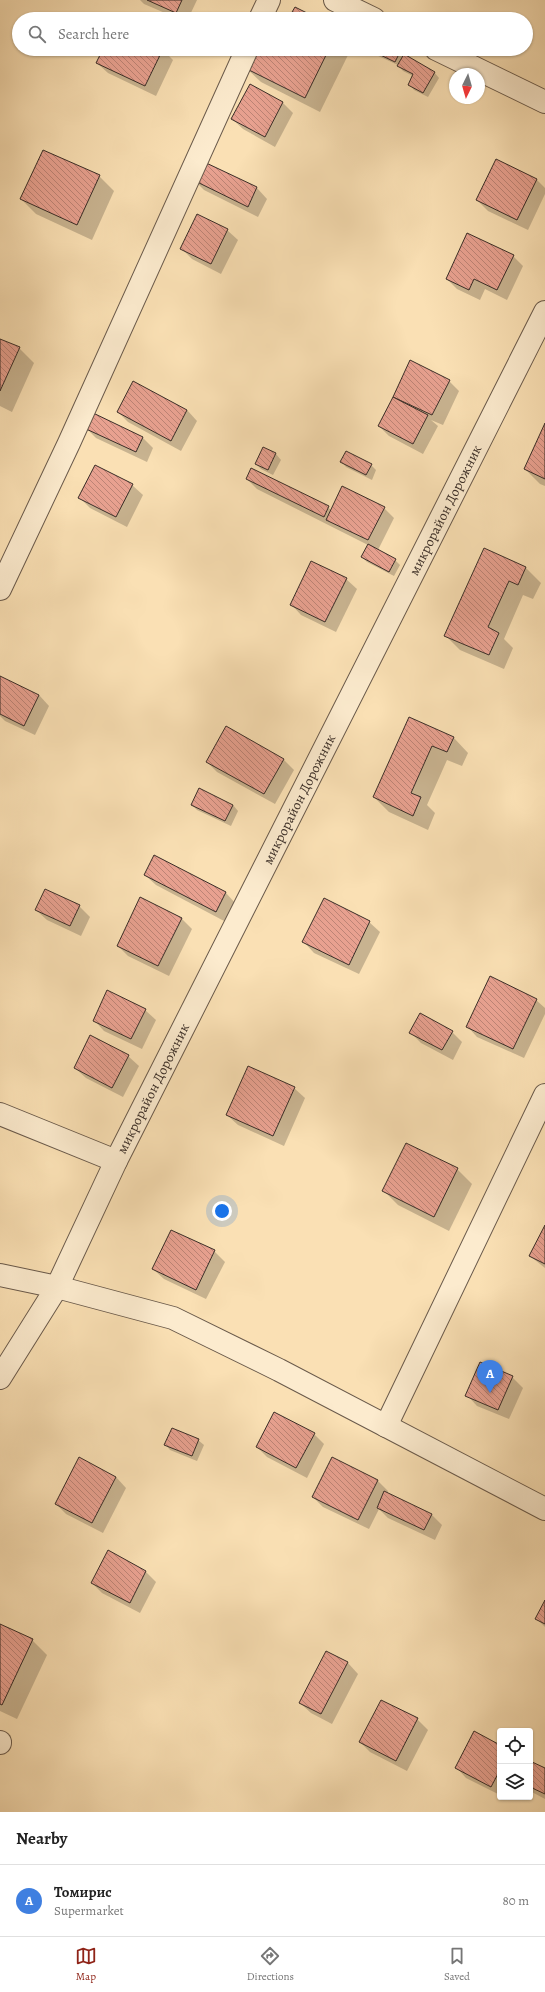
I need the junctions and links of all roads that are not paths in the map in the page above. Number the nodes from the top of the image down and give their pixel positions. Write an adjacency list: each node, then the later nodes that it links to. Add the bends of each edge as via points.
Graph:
1 (269, 0): 3 (street)
2 (335, 0): 4 (street)
3 (263, 12)
4 (360, 12)
5 (244, 56): 9 (street)
6 (450, 56): 7 (street)
7 (545, 102)
8 (545, 312): 12 (street, микрорайон Дорожник)
9 (0, 589)
10 (545, 1095): 16 (street)
11 (0, 1114): 12 (street)
12 (116, 1161): 14 (street, микрорайон Дорожник)
13 (0, 1275): 14 (street)
14 (57, 1287): 15 (street, микрорайон Дорожник); 16 (street, via 173,1318)
15 (0, 1378)
16 (386, 1426): 17 (street)
17 (545, 1509)

